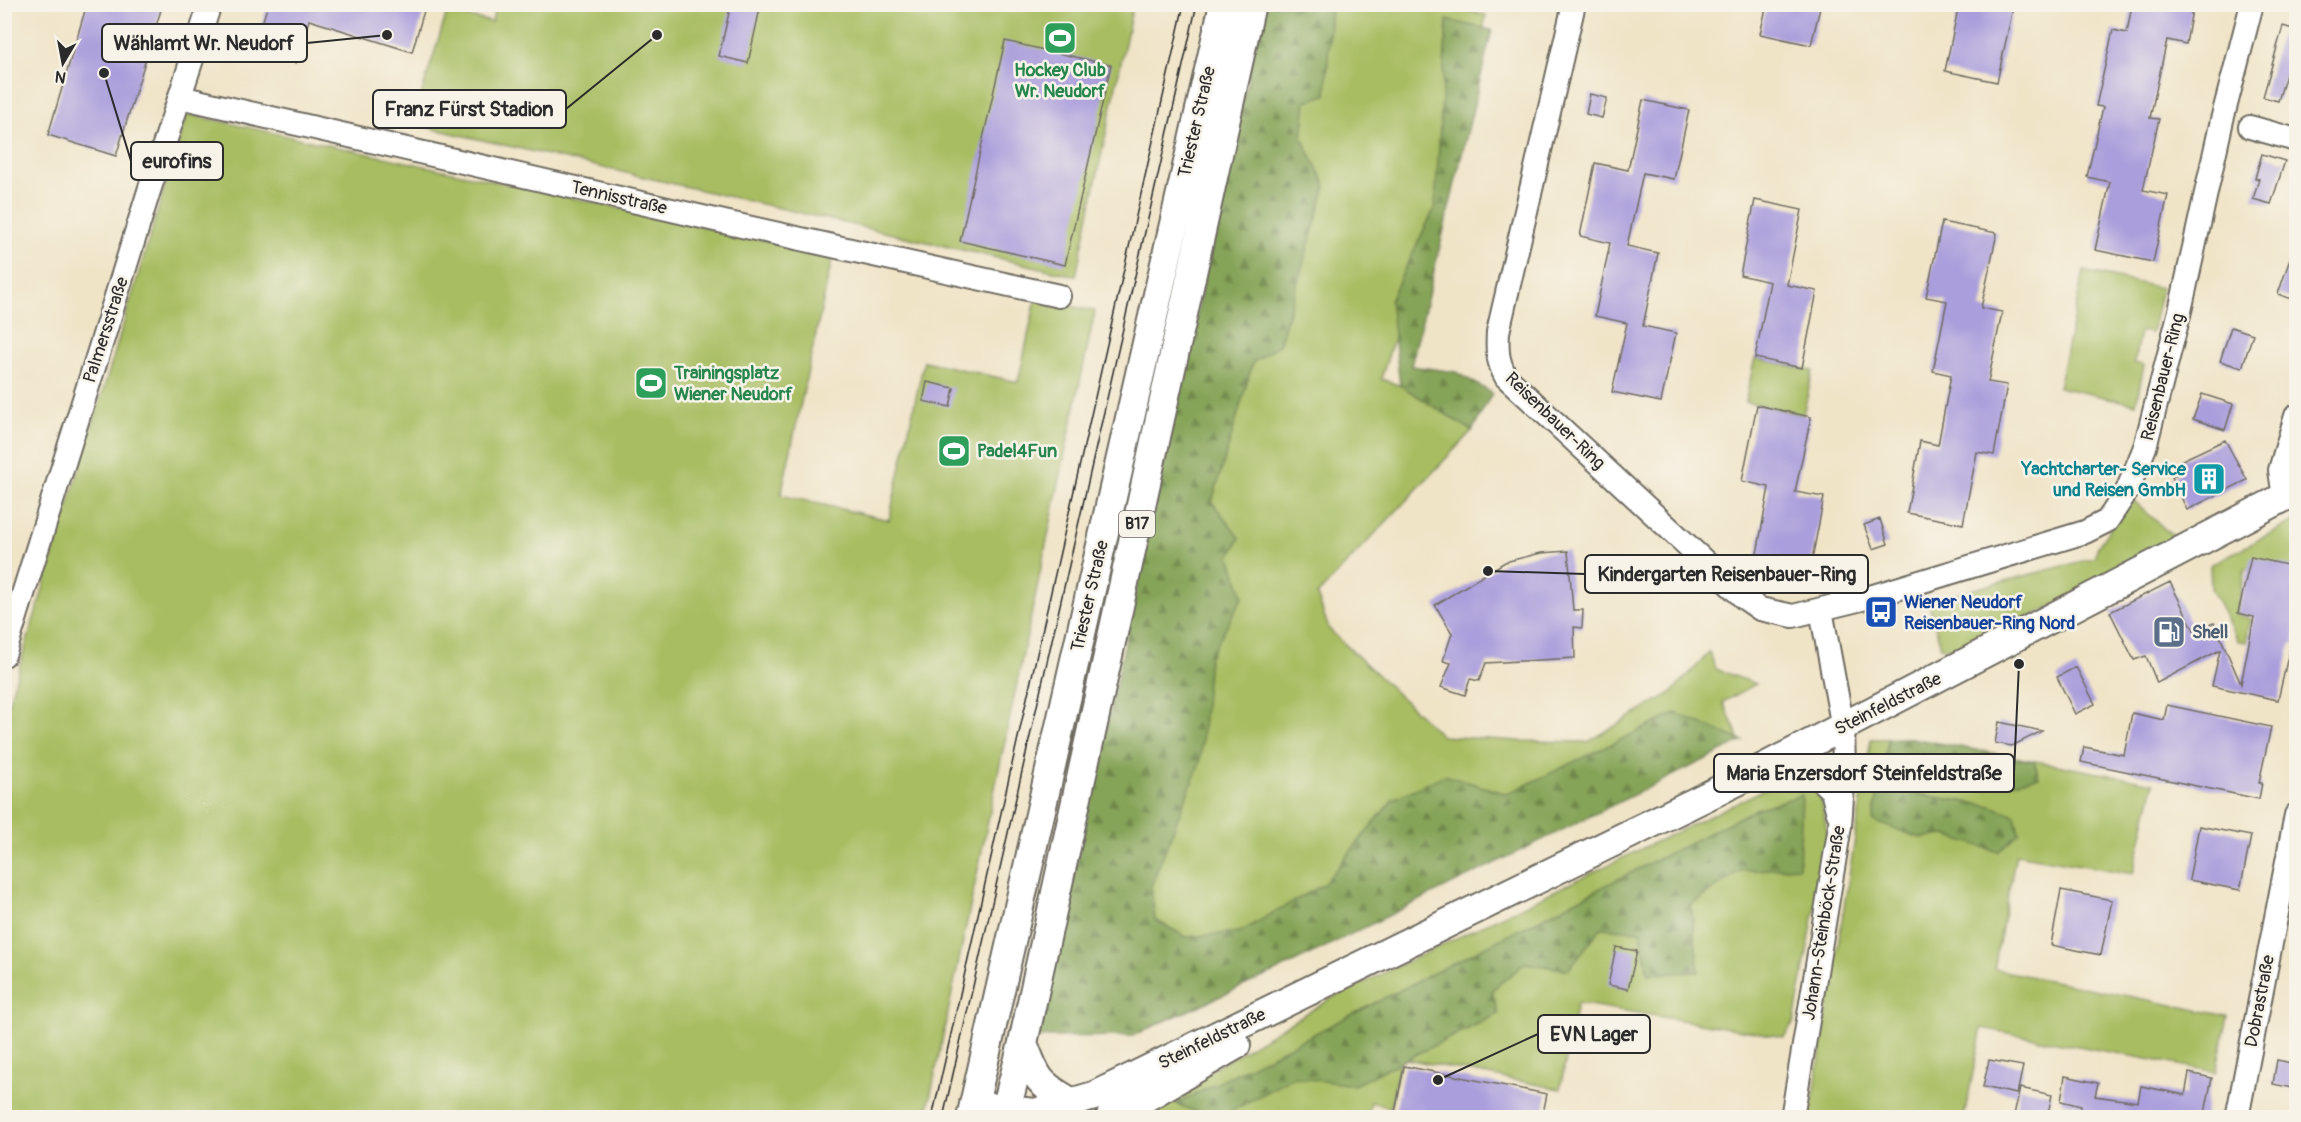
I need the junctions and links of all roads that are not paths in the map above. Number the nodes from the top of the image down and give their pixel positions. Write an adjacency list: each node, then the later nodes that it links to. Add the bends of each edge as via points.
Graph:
1 (210, 4): 6 (street, Palmersstraße)
2 (1224, 4): 21 (main road, Triester Straße / B17)
3 (1251, 4): 19 (main road, Triester Straße / B17)
4 (1574, 4): 12 (street, Reisenbauer-Ring, via 1498,332 1499,364 1506,376 1744,598 1760,609 1793,616)
5 (2252, 4): 12 (street, Reisenbauer-Ring, via 2145,447 2127,491 2107,521 2085,532)
6 (180, 98): 9 (street, Tennisstraße); 13 (street, Palmersstraße)
7 (2250, 127): 8 (street)
8 (2296, 140)
9 (1059, 296)
10 (2296, 416): 11 (street, via 2280,470)
11 (2290, 494): 14 (main road, Steinfeldstraße)
12 (1821, 610): 14 (street)
13 (4, 655)
14 (1843, 728): 15 (main road, Steinfeldstraße); 17 (street, Johann-Steinböck-Straße)
15 (1744, 778): 17 (street, via 1801,769 1808,772 1833,791); 18 (main road, Steinfeldstraße)
16 (2296, 815): 24 (street, Dobrastraße)
17 (1840, 826): 23 (street, Johann-Steinböck-Straße)
18 (1411, 942): 20 (main road, Steinfeldstraße, via 1094,1096); 22 (main road, Steinfeldstraße)
19 (1023, 1043): 20 (main road, via 1035,1075 1047,1089); 21 (main road, Triester Straße / B17)
20 (1071, 1102): 21 (main road, Steinfeldstraße, via 1035,1113)
21 (985, 1113)
22 (1110, 1118)
23 (1792, 1118)
24 (2237, 1118)

